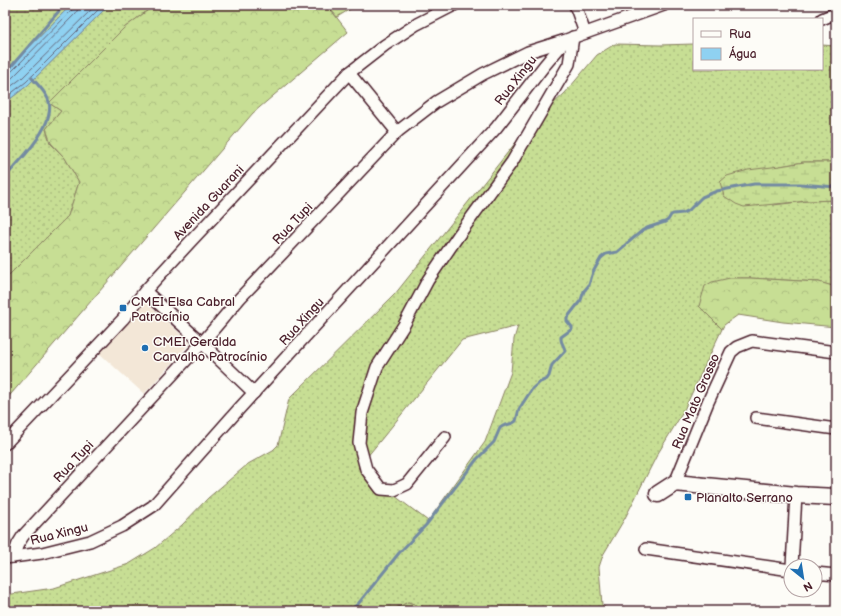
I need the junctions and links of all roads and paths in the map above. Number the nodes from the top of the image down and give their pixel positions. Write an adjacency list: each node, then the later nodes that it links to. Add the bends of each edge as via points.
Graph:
1 (454, 5): 8 (street, Avenida Guarani, via 417,24)
2 (575, 5): 6 (street)
3 (664, 5): 6 (street, Rua Tupi)
4 (836, 13): 5 (street)
5 (823, 19)
6 (585, 33): 7 (street, Rua Tupi)
7 (569, 39): 9 (street, Rua Tupi, via 528,52 483,74 436,102); 13 (street, Rua Xingu, via 544,66 496,128); 16 (street, via 570,64 512,162 428,280 404,325 377,367 366,400 359,443 366,469 380,489 394,490 407,484)
8 (349, 73): 9 (street); 10 (street, Avenida Guarani)
9 (397, 132): 11 (street, Rua Tupi, via 240,298)
10 (145, 291): 11 (street); 17 (street, Avenida Guarani, via 123,319)
11 (202, 343): 13 (street); 23 (street, Rua Tupi, via 23,536)
12 (836, 352): 18 (street, Rua Mato Grosso, via 752,341 736,347 731,352 708,402)
13 (254, 393): 23 (street, Rua Xingu, via 153,506 122,526 90,541)
14 (756, 418): 15 (street)
15 (836, 429)
16 (445, 437)
17 (5, 444)
18 (675, 483): 19 (street); 20 (street)
19 (658, 494)
20 (796, 495): 21 (street); 24 (street)
21 (836, 497)
22 (646, 550): 25 (street)
23 (9, 558)
24 (792, 558)
25 (783, 569)
26 (823, 574): 27 (street)
27 (836, 575)

